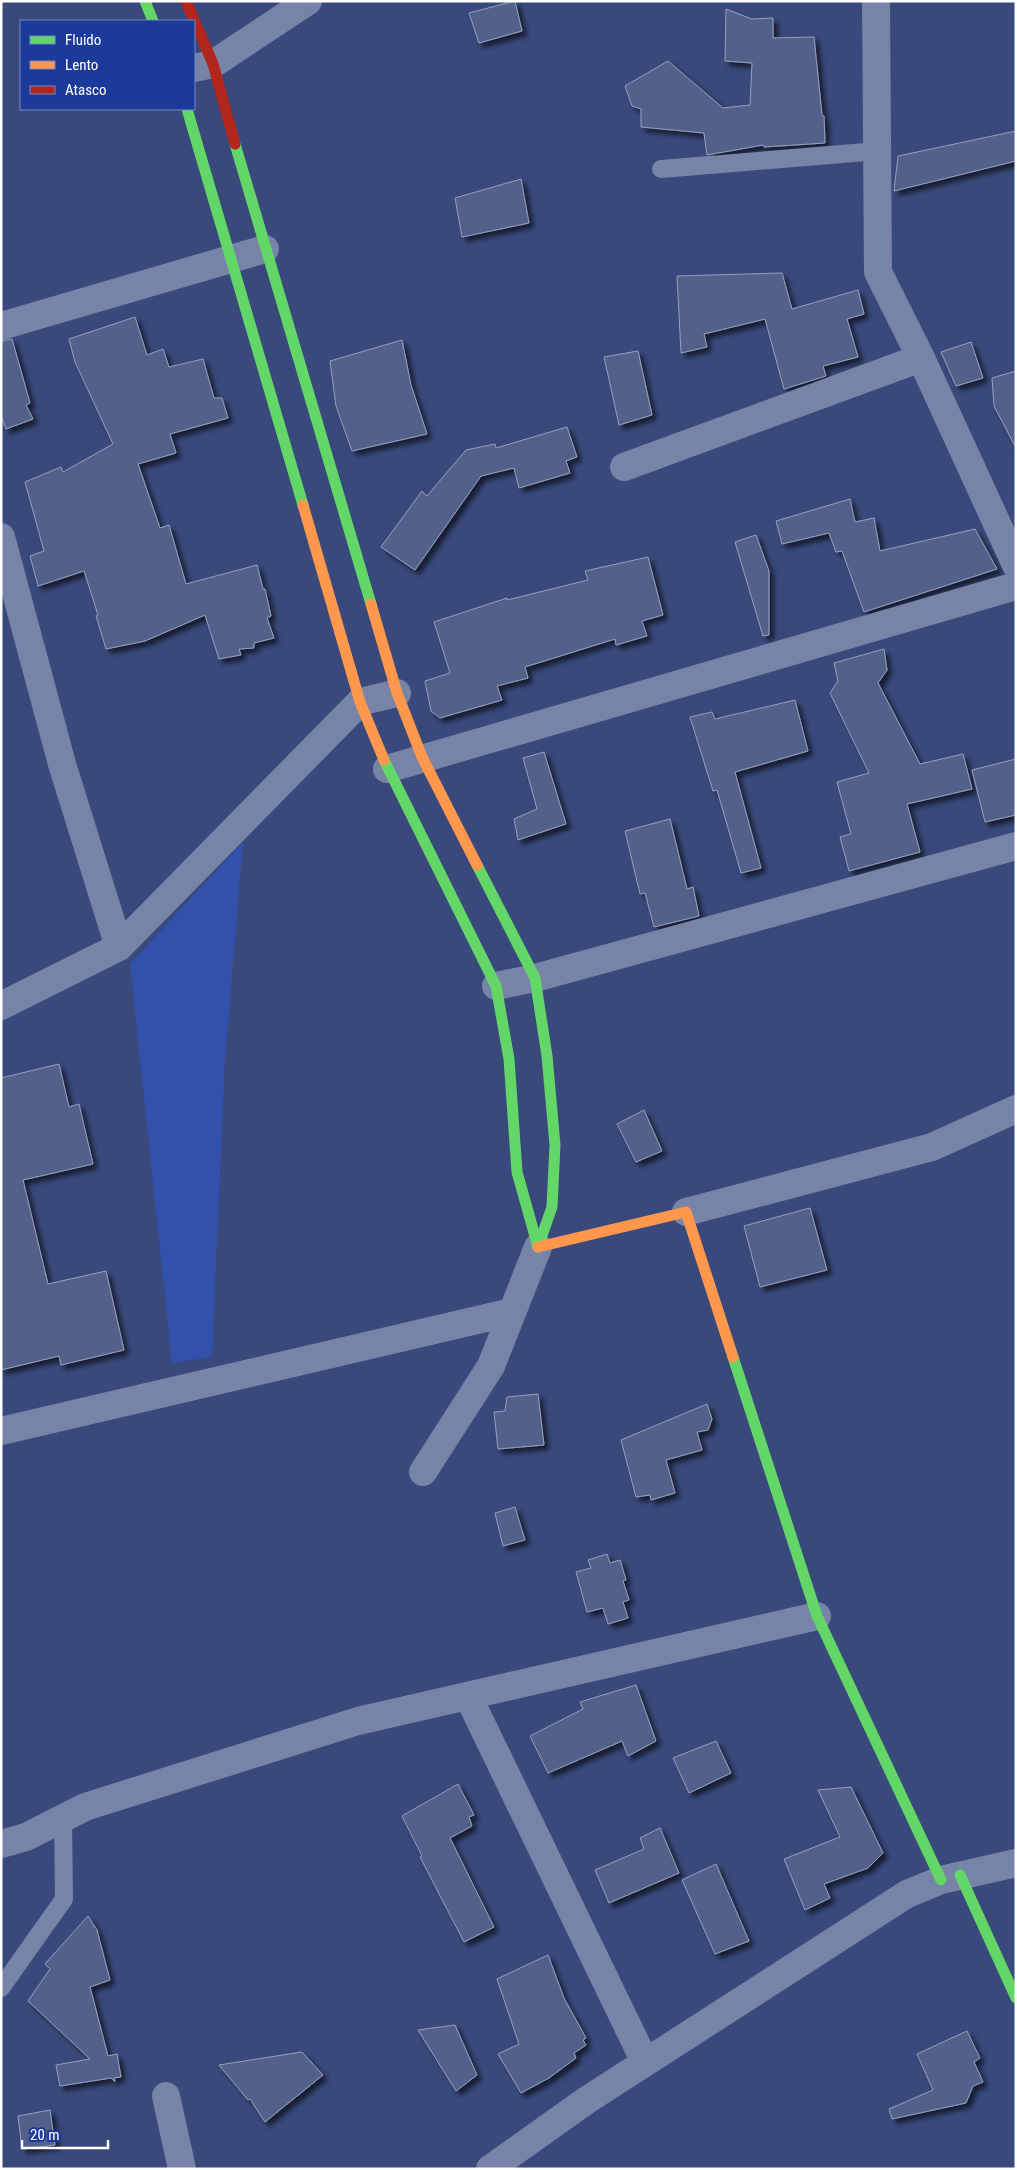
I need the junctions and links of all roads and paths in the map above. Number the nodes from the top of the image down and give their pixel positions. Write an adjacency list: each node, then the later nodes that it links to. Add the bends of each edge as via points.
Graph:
1 (145, 1): 5 (street)
2 (186, 1): 6 (street)
3 (308, 1): 8 (street)
4 (876, 1): 10 (street)
5 (153, 20)
6 (191, 20)
7 (195, 35): 8 (street)
8 (203, 66): 12 (street)
9 (187, 110): 13 (street)
10 (878, 151): 11 (lane); 15 (street, via 878,272)
11 (661, 169)
12 (265, 249): 13 (street); 20 (street)
13 (231, 259): 14 (street); 21 (street)
14 (1, 326)
15 (921, 358): 16 (street); 18 (street)
16 (624, 467)
17 (1, 537): 25 (street, via 62,764)
18 (1016, 565)
19 (1016, 586): 22 (street)
20 (397, 693): 21 (street); 22 (street)
21 (360, 702): 23 (street); 25 (street)
22 (422, 757): 23 (street); 26 (street)
23 (387, 768): 27 (street)
24 (1016, 846): 26 (street)
25 (119, 947): 28 (street)
26 (535, 978): 27 (street); 31 (street, via 547,1056 555,1145 552,1207)
27 (496, 986): 31 (street, via 508,1060 517,1172)
28 (1, 1006)
29 (1016, 1109): 30 (street, via 932,1148)
30 (686, 1212): 31 (street); 35 (street)
31 (538, 1247): 32 (street)
32 (512, 1312): 33 (street); 34 (street, via 491,1366)
33 (1, 1431)
34 (423, 1472)
35 (817, 1616): 36 (street); 40 (street)
36 (468, 1696): 37 (street, via 358,1721 85,1806); 43 (street)
37 (63, 1818): 38 (street, via 26,1837); 41 (lane, via 64,1899)
38 (1, 1844)
39 (1016, 1863): 40 (street)
40 (951, 1878): 42 (street); 43 (street, via 907,1894)
41 (1, 1988)
42 (1016, 1998)
43 (645, 2062): 46 (street)
44 (166, 2096): 45 (street)
45 (182, 2169)
46 (490, 2169)

